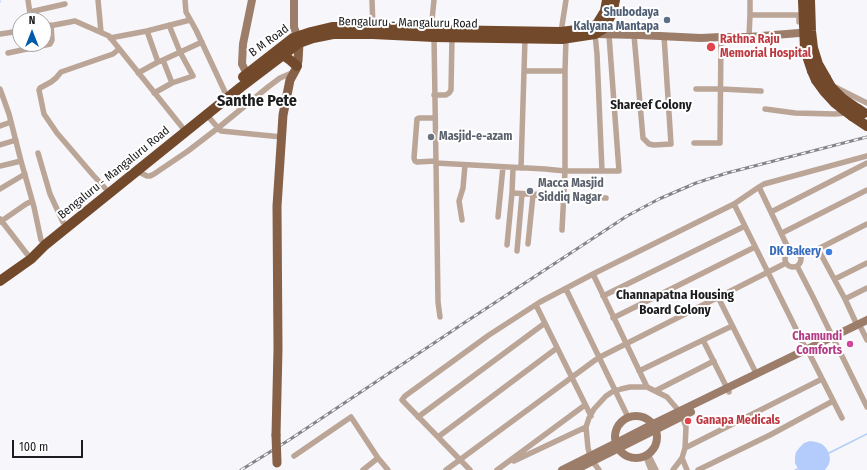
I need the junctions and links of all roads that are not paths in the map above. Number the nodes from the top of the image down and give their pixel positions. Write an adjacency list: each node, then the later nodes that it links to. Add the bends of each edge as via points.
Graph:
1 (28, 0): 15 (street)
2 (98, 0): 23 (street)
3 (185, 0): 17 (street)
4 (252, 0): 49 (street, via 242,64)
5 (294, 0): 37 (street, via 294,27)
6 (372, 0): 21 (street)
7 (434, 0): 24 (street)
8 (566, 0): 28 (street)
9 (607, 0): 28 (highway, via 605,11 597,24 592,28)
10 (615, 0): 27 (highway, via 612,14 603,29)
11 (750, 0): 16 (street)
12 (803, 0): 50 (highway, via 805,50)
13 (810, 0): 50 (highway, via 813,48)
14 (65, 4): 15 (street)
15 (30, 12)
16 (750, 15): 25 (street, via 799,15); 33 (street)
17 (190, 20): 19 (street); 38 (street)
18 (52, 25): 23 (street, via 75,21)
19 (169, 25): 20 (street); 42 (street)
20 (147, 31): 34 (street); 44 (street)
21 (373, 31): 24 (highway); 37 (highway, Bengaluru - Mangaluru Road)
22 (12, 32): 26 (street)
23 (101, 32): 34 (street)
24 (433, 33): 28 (highway); 32 (highway, Bengaluru - Mangaluru Road); 58 (street)
25 (799, 33): 33 (street); 60 (street, via 801,52 808,73)
26 (0, 34)
27 (595, 34): 28 (highway, Bengaluru - Mangaluru Road); 29 (street); 83 (street)
28 (564, 35): 35 (highway, Bengaluru - Mangaluru Road); 47 (street)
29 (610, 35): 30 (street); 83 (street, via 619,171)
30 (634, 35): 31 (street); 31 (street, via 643,138 654,145 671,144)
31 (664, 36): 36 (street)
32 (452, 37): 35 (highway, Bengaluru - Mangaluru Road); 58 (street, via 451,90 446,95)
33 (749, 37): 36 (street)
34 (110, 38): 39 (street)
35 (525, 38): 46 (street)
36 (721, 38): 54 (street)
37 (298, 40): 43 (highway, Bengaluru - Mangaluru Road); 45 (main road, via 298,61); 49 (highway, B M Road, via 293,38)
38 (202, 42): 42 (street); 56 (street)
39 (119, 49): 48 (street); 87 (street, via 113,54 61,72 39,90 44,114 57,133)
40 (12, 51): 41 (street)
41 (8, 52)
42 (180, 52): 44 (street); 51 (street, via 193,76)
43 (283, 55): 45 (highway, via 290,60); 61 (highway, Bengaluru - Mangaluru Road)
44 (161, 61): 48 (street); 51 (street)
45 (295, 69): 67 (street, via 268,86); 68 (main road, via 290,80 283,115)
46 (524, 71): 47 (street); 81 (street)
47 (565, 71): 84 (street)
48 (138, 73): 57 (street)
49 (247, 74): 56 (highway, B M Road)
50 (821, 79): 60 (highway); 60 (highway, via 824,91 836,103)
51 (172, 83): 57 (street)
52 (0, 89): 63 (street)
53 (696, 89): 54 (street)
54 (721, 89): 55 (street); 70 (street, via 720,143)
55 (762, 91)
56 (225, 92): 66 (highway, B M Road)
57 (154, 93): 66 (street)
58 (434, 95): 62 (street)
59 (765, 109): 60 (street, via 835,114)
60 (860, 111): 65 (highway)
61 (207, 115): 67 (street); 82 (highway, Bengaluru - Mangaluru Road)
62 (435, 118): 75 (street); 75 (street, via 417,119 414,161)
63 (12, 122): 64 (street); 69 (street)
64 (0, 126)
65 (867, 126)
66 (182, 127): 87 (highway, B M Road)
67 (218, 128): 68 (street, via 221,131); 82 (street, via 152,175 147,176)
68 (282, 137): 171 (main road, bridge, via 277,206)
69 (16, 140): 71 (street); 74 (street)
70 (694, 143)
71 (0, 145)
72 (38, 153): 101 (street, via 50,194)
73 (867, 156): 86 (street)
74 (21, 161): 78 (street); 85 (street)
75 (436, 162): 77 (street); 129 (street)
76 (867, 163): 97 (street)
77 (465, 165): 79 (street); 99 (street, via 459,201)
78 (0, 166)
79 (503, 167): 80 (street); 98 (street)
80 (513, 168): 81 (street); 90 (street)
81 (521, 168): 84 (street)
82 (138, 171): 122 (highway, Bengaluru - Mangaluru Road)
83 (602, 171): 84 (street)
84 (565, 172): 93 (street)
85 (25, 174): 88 (street); 95 (street)
86 (759, 187): 96 (street); 97 (street)
87 (105, 188): 101 (highway, B M Road)
88 (0, 190)
89 (867, 190): 105 (street)
90 (512, 193): 91 (street); 108 (street)
91 (522, 194): 92 (street); 111 (street)
92 (533, 195): 93 (street); 107 (street)
93 (564, 196): 94 (street); 104 (street)
94 (606, 198)
95 (32, 201): 100 (street); 106 (street)
96 (734, 204): 103 (street); 120 (street)
97 (772, 212): 105 (street)
98 (498, 217)
99 (462, 220)
100 (1, 221): 113 (street)
101 (63, 222): 106 (highway, B M Road)
102 (867, 224): 110 (street)
103 (745, 226): 109 (street); 125 (street)
104 (562, 230)
105 (782, 233): 112 (street)
106 (41, 240): 113 (highway, B M Road)
107 (528, 244)
108 (507, 245)
109 (755, 247): 119 (street); 130 (street)
110 (818, 249): 114 (street); 121 (street)
111 (517, 251)
112 (790, 252): 114 (street, via 797,252); 115 (street, via 785,256)
113 (27, 254): 118 (highway, B M Road)
114 (800, 256): 117 (street, via 801,261)
115 (786, 263): 117 (street, via 792,267); 119 (street)
116 (867, 263): 121 (street)
117 (796, 266): 135 (street)
118 (0, 273)
119 (768, 273): 126 (street); 140 (street)
120 (593, 274): 124 (street); 125 (street)
121 (835, 280): 127 (street)
122 (0, 281)
123 (867, 288): 127 (street)
124 (564, 289): 128 (street); 141 (street)
125 (603, 296): 130 (street)
126 (718, 297): 133 (street); 138 (street)
127 (845, 299): 134 (street)
128 (536, 305): 132 (street); 156 (street, via 489,335 405,396 402,400)
129 (440, 317)
130 (613, 318): 138 (street)
131 (867, 320): 134 (street)
132 (545, 323): 139 (street); 156 (street)
133 (732, 326): 136 (street); 144 (street)
134 (862, 326): 135 (street); 137 (street)
135 (834, 339): 140 (street); 153 (street)
136 (703, 340): 142 (street); 143 (street)
137 (867, 340)
138 (626, 343): 141 (street); 143 (street)
139 (557, 348): 145 (street); 161 (street)
140 (807, 351): 144 (street); 146 (street); 148 (street)
141 (598, 358): 145 (street); 150 (street)
142 (714, 361): 148 (street); 149 (street)
143 (639, 371): 147 (street)
144 (756, 374): 148 (street)
145 (572, 377): 152 (street); 169 (street)
146 (822, 379): 151 (street); 163 (street)
147 (647, 387): 149 (street); 150 (street, via 630,387)
148 (728, 390): 154 (street)
149 (654, 391): 154 (street, via 667,397)
150 (613, 392): 155 (street, via 599,403); 157 (street)
151 (833, 401): 158 (street); 184 (street)
152 (585, 405): 155 (street); 170 (street)
153 (867, 407)
154 (680, 414): 160 (street); 163 (street, via 686,427)
155 (591, 416): 159 (street)
156 (418, 417): 161 (street)
157 (627, 418): 160 (street, via 644,417); 162 (street, via 616,429)
158 (842, 418)
159 (586, 427): 168 (street); 170 (street)
160 (654, 427): 162 (street); 164 (street, via 656,443)
161 (438, 437): 169 (street)
162 (617, 446): 164 (street, via 622,453 633,458); 168 (street)
163 (685, 448): 167 (street)
164 (647, 455): 180 (street); 181 (street)
165 (294, 456): 166 (street, via 351,417)
166 (378, 458): 172 (street); 173 (street)
167 (682, 458): 182 (street); 183 (street)
168 (591, 459): 177 (street); 178 (street); 179 (street)
169 (459, 460): 174 (street); 175 (street)
170 (502, 466): 176 (street)
171 (277, 467)
172 (363, 470)
173 (388, 470)
174 (446, 470)
175 (470, 470)
176 (497, 470)
177 (562, 470)
178 (575, 470)
179 (599, 470)
180 (651, 470)
181 (656, 470)
182 (674, 470)
183 (688, 470)
184 (698, 470)

